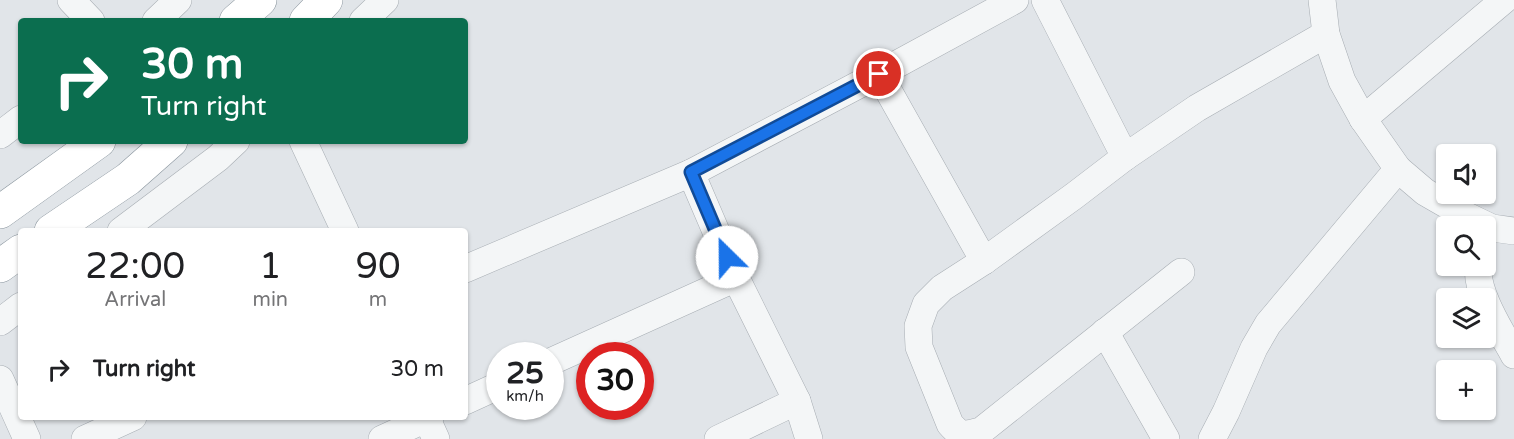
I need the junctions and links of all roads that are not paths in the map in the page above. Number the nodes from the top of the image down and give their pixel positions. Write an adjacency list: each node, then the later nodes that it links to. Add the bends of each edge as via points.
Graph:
1 (71, 0): 10 (street)
2 (178, 0): 11 (street)
3 (260, 0): 12 (highway)
4 (326, 0): 13 (highway)
5 (385, 0): 14 (street)
6 (1015, 0): 16 (street)
7 (1045, 0): 24 (street)
8 (1322, 0): 15 (street)
9 (1504, 0): 17 (street)
10 (88, 18)
11 (159, 18)
12 (239, 18)
13 (309, 18)
14 (366, 18)
15 (1326, 34): 17 (street, via 1342,81); 24 (street, via 1197,108)
16 (879, 74): 26 (street); 33 (street)
17 (1363, 119): 25 (street)
18 (18, 121): 19 (street)
19 (0, 135)
20 (95, 144): 27 (highway)
21 (168, 144): 28 (highway, via 128,179)
22 (233, 144): 29 (street)
23 (304, 144): 30 (street)
24 (1125, 157): 33 (street)
25 (1398, 169): 31 (street, via 1425,192); 58 (street, via 1268,324)
26 (691, 172): 35 (street); 38 (street)
27 (0, 212)
28 (55, 228)
29 (125, 228)
30 (344, 228)
31 (1497, 236)
32 (18, 253): 34 (highway)
33 (984, 261): 41 (street, via 942,288 926,304 918,326 919,347 950,424 957,432 967,435 981,431)
34 (0, 266)
35 (468, 268)
36 (1181, 272): 41 (street)
37 (1479, 276): 42 (street, via 1480,287)
38 (736, 278): 43 (street); 47 (street)
39 (18, 308): 40 (street)
40 (0, 322)
41 (1105, 332): 57 (street)
42 (1514, 355)
43 (564, 356)
44 (0, 378): 48 (street)
45 (486, 391): 46 (street)
46 (468, 400)
47 (797, 401): 55 (street); 56 (street)
48 (18, 419)
49 (19, 420): 52 (street)
50 (126, 420): 53 (street)
51 (430, 423): 54 (street)
52 (27, 439)
53 (85, 439)
54 (382, 439)
55 (718, 439)
56 (809, 439)
57 (1166, 439)
58 (1212, 439)

